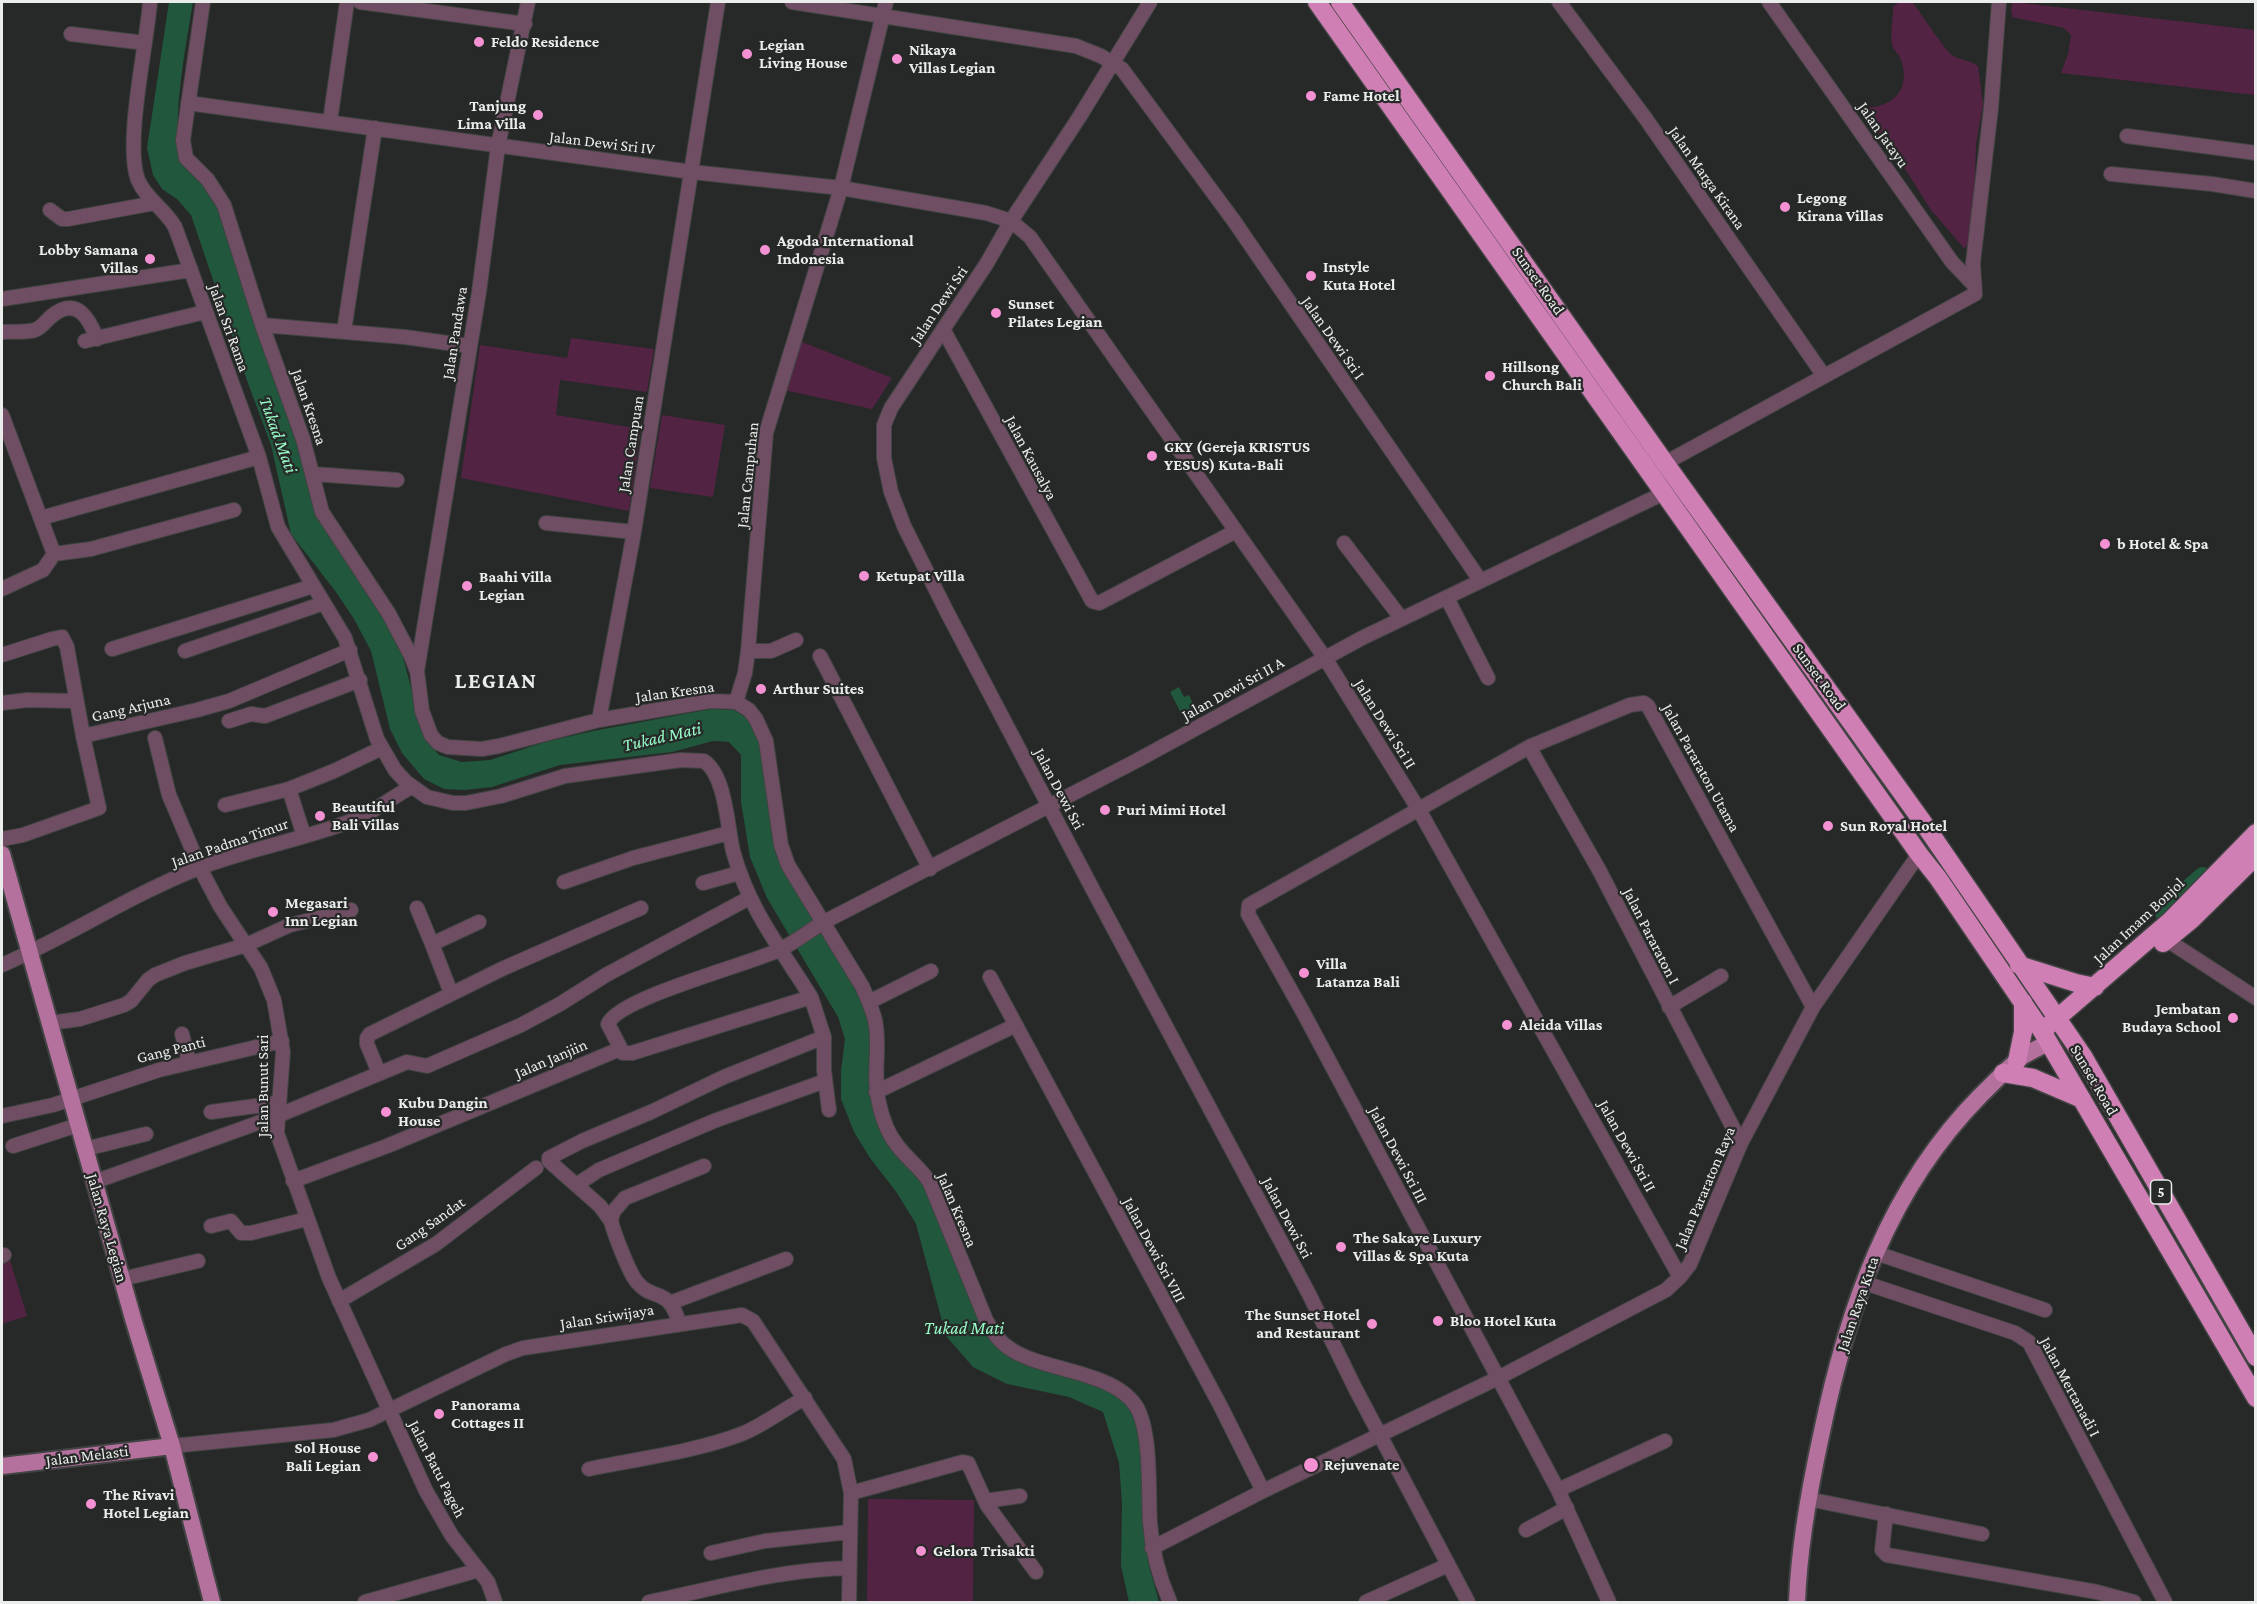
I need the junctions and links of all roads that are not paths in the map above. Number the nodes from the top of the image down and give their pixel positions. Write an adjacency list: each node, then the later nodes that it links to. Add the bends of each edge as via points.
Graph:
1 (150, 2): 17 (street, Jalan Sri Rama)
2 (203, 2): 19 (street, Jalan Kresna)
3 (347, 2): 20 (street)
4 (360, 2): 15 (street)
5 (528, 2): 15 (street, Jalan Pandawa)
6 (718, 2): 25 (street, Jalan Campuan)
7 (792, 2): 14 (street, Jalan Dewi Sri I)
8 (1150, 2): 18 (street, Jalan Dewi Sri)
9 (1317, 2): 47 (highway, Sunset Road)
10 (1340, 2): 44 (highway, Sunset Road)
11 (1559, 2): 41 (street, Jalan Marga Kirana, via 1646,119)
12 (1769, 2): 33 (street, Jalan Jatayu, via 1952,262)
13 (1999, 2): 33 (street, via 1973,262)
14 (885, 8): 18 (street, Jalan Dewi Sri I, via 1076,46); 27 (street, Jalan Campuhan)
15 (525, 24): 23 (street, Jalan Pandawa)
16 (71, 34): 17 (street)
17 (146, 43): 29 (street, Jalan Sri Rama, via 135,161 138,180)
18 (1111, 62): 31 (street, Jalan Dewi Sri); 55 (street, Jalan Dewi Sri I, via 1131,79 1234,221)
19 (188, 102): 20 (street, Jalan Dewi Sri IV); 36 (street, Jalan Kresna, via 183,140 186,158 208,180 224,205)
20 (330, 121): 21 (street, Jalan Dewi Sri IV)
21 (375, 128): 23 (street, Jalan Dewi Sri IV); 38 (street)
22 (2127, 136): 24 (street)
23 (498, 146): 25 (street, Jalan Dewi Sri IV); 40 (street, Jalan Pandawa)
24 (2256, 153)
25 (692, 172): 27 (street, Jalan Dewi Sri IV); 52 (street, Jalan Campuan)
26 (2111, 174): 28 (street)
27 (841, 188): 31 (street, Jalan Dewi Sri IV, via 986,213); 65 (street, Jalan Campuhan, via 765,436)
28 (2256, 191)
29 (155, 203): 30 (street, via 68,219); 32 (street, Jalan Sri Rama, via 175,227)
30 (50, 210)
31 (1011, 221): 37 (street, Jalan Dewi Sri); 51 (street, Jalan Dewi Sri II, via 1030,237)
32 (191, 270): 34 (street); 35 (street, Jalan Sri Rama)
33 (1974, 285): 41 (street, via 1974,294)
34 (2, 298)
35 (205, 312): 39 (street, via 91,340 90,321 74,309 53,315 33,330); 43 (street, Jalan Sri Rama)
36 (262, 325): 38 (street); 45 (street, Jalan Kresna)
37 (943, 329): 51 (street, Jalan Kausalya, via 1092,601 1102,601); 84 (street, Jalan Dewi Sri, via 887,417 883,442 886,474 922,565)
38 (344, 331): 40 (street)
39 (2, 332)
40 (469, 346): 69 (street, Jalan Pandawa)
41 (1824, 376): 44 (street)
42 (2, 415): 49 (street)
43 (259, 457): 49 (street); 56 (street, Jalan Sri Rama, via 278,527)
44 (1665, 463): 111 (highway, Sunset Road, via 1922,821)
45 (313, 474): 46 (street); 69 (street, Jalan Kresna, via 329,524 390,614)
46 (397, 480)
47 (1664, 493): 55 (street, Jalan Dewi Sri II A); 91 (highway, Sunset Road)
48 (234, 510): 54 (street, via 91,549)
49 (41, 518): 54 (street)
50 (546, 523): 52 (street)
51 (1236, 531): 68 (street, Jalan Dewi Sri II)
52 (633, 532): 75 (street, Jalan Campuan)
53 (1344, 543): 60 (street)
54 (54, 554): 57 (street, via 43,570)
55 (1480, 580): 58 (street, Jalan Dewi Sri II A)
56 (314, 586): 59 (street, Jalan Sri Rama); 62 (street)
57 (2, 589)
58 (1447, 598): 60 (street, Jalan Dewi Sri II A); 70 (street)
59 (324, 603): 63 (street); 64 (street, Jalan Sri Rama)
60 (1401, 618): 68 (street, Jalan Dewi Sri II A)
61 (796, 639): 65 (street, via 771,651)
62 (112, 649)
63 (185, 651)
64 (350, 651): 71 (street, Jalan Sri Rama); 77 (street, Gang Arjuna, via 229,701)
65 (748, 651): 73 (street, Jalan Campuhan)
66 (2, 656): 72 (street, via 62,637)
67 (820, 656): 94 (street)
68 (1325, 658): 84 (street, Jalan Dewi Sri II A); 85 (street, Jalan Dewi Sri II)
69 (417, 671): 75 (street, Jalan Kresna, via 426,726 438,743 448,747 499,746)
70 (1488, 678)
71 (360, 680): 76 (street, via 266,716 251,714); 80 (street, Jalan Sri Rama)
72 (76, 701): 74 (street); 77 (street)
73 (736, 702): 75 (street, Jalan Kresna, via 710,701); 104 (street, Jalan Kresna, via 749,710 766,741 782,845 791,873)
74 (2, 703)
75 (599, 720)
76 (229, 721)
77 (83, 736): 89 (street, Gang Arjuna, via 99,807)
78 (155, 738): 93 (street, Jalan Bunut Sari, via 169,795)
79 (1529, 747): 85 (street, Jalan Pararaton Utama); 121 (street, Jalan Pararaton I, via 1598,868); 122 (street, Jalan Pararaton Utama, via 1636,703 1648,706)
80 (382, 748): 81 (street, Jalan Sri Rama); 82 (street)
81 (411, 787): 86 (street, via 438,800 465,803 565,776 696,759 716,772); 88 (street, Jalan Padma Timur, via 362,816)
82 (289, 789): 83 (street); 88 (street)
83 (225, 805)
84 (1050, 807): 94 (street, Jalan Dewi Sri II A); 172 (street, Jalan Dewi Sri)
85 (1419, 810): 158 (street, Jalan Dewi Sri II); 168 (street, Jalan Dewi Sri III, via 1254,902 1247,910)
86 (729, 833): 95 (street); 97 (street, via 633,858)
87 (2256, 833): 115 (highway, Jalan Imam Bonjol, via 2170,921)
88 (304, 836): 93 (street, Jalan Padma Timur)
89 (2, 839)
90 (2, 854): 96 (main road, Jalan Raya Legian)
91 (1919, 854): 120 (highway, Sunset Road); 122 (street, Jalan Pararaton Raya)
92 (2256, 856): 105 (highway, Jalan Imam Bonjol)
93 (200, 868): 107 (street, Jalan Bunut Sari); 109 (street, Jalan Padma Timur)
94 (930, 869): 104 (street, Jalan Dewi Sri II A)
95 (739, 873): 98 (street); 99 (street)
96 (4, 875): 109 (main road, Jalan Raya Legian)
97 (564, 882)
98 (703, 883)
99 (749, 898): 108 (street); 133 (street, via 521,1025 427,1066 407,1062)
100 (417, 908): 106 (street)
101 (641, 908): 116 (street)
102 (351, 910): 107 (street, via 290,925)
103 (479, 922): 106 (street)
104 (821, 924): 108 (street, Jalan Dewi Sri II A); 119 (street, Jalan Kresna)
105 (2167, 940): 118 (street); 124 (highway, Jalan Imam Bonjol)
106 (432, 944): 116 (street)
107 (246, 945): 123 (street, via 155,975 124,1005 80,1019); 129 (street, Jalan Bunut Sari, via 269,985)
108 (781, 949): 117 (street); 130 (street, via 649,996 618,1012 608,1024)
109 (30, 953): 110 (street, Jalan Padma Timur); 123 (main road, Jalan Raya Legian)
110 (2, 964)
111 (2019, 964): 115 (highway); 124 (highway, Sunset Road)
112 (931, 971): 119 (street)
113 (1721, 976): 121 (street)
114 (990, 977): 125 (street, Jalan Dewi Sri VIII)
115 (2095, 987): 124 (highway, Jalan Imam Bonjol)
116 (451, 993): 133 (street, via 367,1038)
117 (811, 997): 128 (street); 130 (street, via 632,1053)
118 (2256, 998)
119 (869, 1002): 135 (street, Jalan Kresna, via 875,1021)
120 (2023, 1002): 127 (highway, Sunset Road); 132 (highway, via 2023,1032)
121 (1669, 1007): 144 (street, Jalan Pararaton I)
122 (1813, 1007): 144 (street, Jalan Pararaton Raya)
123 (49, 1023): 136 (main road, Jalan Raya Legian)
124 (2061, 1023): 127 (highway, Jalan Imam Bonjol); 165 (highway, Sunset Road / 5, via 2104,1090)
125 (1016, 1025): 135 (street); 178 (street, Jalan Dewi Sri VIII)
126 (182, 1034): 131 (street)
127 (2045, 1036): 132 (main road, Jalan Raya Kuta, via 2031,1041); 137 (highway, Sunset Road / 5)
128 (824, 1037): 134 (street); 151 (street, via 724,1077 549,1158)
129 (282, 1041): 131 (street, Gang Panti); 138 (street, Jalan Bunut Sari)
130 (620, 1049): 149 (street, Jalan Janjiin)
131 (189, 1062): 136 (street, Gang Panti)
132 (2015, 1063): 137 (highway, via 2033,1078); 155 (main road, Jalan Raya Kuta, via 1970,1107 1930,1155 1897,1208)
133 (380, 1073): 138 (street)
134 (825, 1081): 139 (street); 151 (street, via 714,1121 599,1170)
135 (876, 1092): 188 (street, Jalan Kresna, via 895,1143 930,1184 974,1294 996,1336 1009,1349 1028,1358 1102,1382 1136,1406 1146,1444)
136 (71, 1099): 141 (street, Gang Panti); 142 (main road, Jalan Raya Legian)
137 (2082, 1099): 166 (highway, Sunset Road / 5)
138 (277, 1109): 140 (street); 149 (street, Jalan Bunut Sari, via 279,1142); 150 (street)
139 (829, 1110)
140 (211, 1112)
141 (2, 1116)
142 (78, 1125): 145 (street); 146 (main road, Jalan Raya Legian)
143 (146, 1134): 146 (street)
144 (1741, 1143): 158 (street, Jalan Pararaton Raya, via 1697,1250)
145 (13, 1146)
146 (86, 1149): 150 (main road, Jalan Raya Legian)
147 (704, 1166): 153 (street, via 625,1198)
148 (536, 1168): 161 (street, Gang Sandat, via 436,1244)
149 (293, 1181): 152 (street, Jalan Bunut Sari)
150 (94, 1182): 159 (main road, Jalan Raya Legian)
151 (576, 1185): 153 (street)
152 (307, 1219): 154 (street, via 251,1233 241,1233 231,1221); 161 (street, Jalan Bunut Sari)
153 (611, 1221): 162 (street, via 636,1282)
154 (212, 1226)
155 (1876, 1252): 160 (main road, Jalan Raya Kuta); 163 (street)
156 (786, 1259): 162 (street)
157 (198, 1260): 159 (street)
158 (1680, 1277): 168 (street, Jalan Pararaton Raya, via 1666,1290)
159 (122, 1280): 174 (main road, Jalan Raya Legian)
160 (1865, 1283): 181 (main road, Jalan Raya Kuta, via 1840,1353); 195 (street, Jalan Mertanadi I, via 2029,1341)
161 (339, 1301): 171 (street, Jalan Bunut Sari)
162 (670, 1303): 164 (street)
163 (2044, 1310)
164 (679, 1323): 169 (street, Jalan Sriwijaya, via 735,1314 749,1317); 171 (street, Jalan Sriwijaya, via 523,1348)
165 (2241, 1334): 166 (highway); 167 (highway, Sunset Road / 5)
166 (2225, 1345): 170 (highway, Sunset Road / 5)
167 (2256, 1357)
168 (1498, 1378): 172 (street, Jalan Pararaton Raya); 177 (street, Jalan Dewi Sri III)
169 (805, 1398): 176 (street, via 741,1434); 179 (street, Jalan Sriwijaya, via 844,1459)
170 (2256, 1398)
171 (390, 1410): 174 (street, Jalan Sriwijaya, via 333,1430); 192 (street, Jalan Batu Pageh, via 441,1518)
172 (1380, 1434): 178 (street, Jalan Pararaton Raya); 190 (street, Jalan Dewi Sri)
173 (1665, 1441): 177 (street)
174 (172, 1446): 175 (main road, Jalan Melasti); 196 (main road, Jalan Raya Legian)
175 (2, 1466)
176 (589, 1469)
177 (1558, 1490): 183 (street, Jalan Dewi Sri III)
178 (1263, 1491): 188 (street, Jalan Pararaton Raya)
179 (851, 1493): 182 (street, via 966,1462); 186 (street, Jalan Sriwijaya)
180 (1020, 1496): 182 (street)
181 (1808, 1498): 184 (street); 204 (main road, Jalan Raya Kuta)
182 (985, 1501): 193 (street)
183 (1567, 1508): 185 (street); 194 (street, Jalan Dewi Sri III)
184 (1886, 1514): 187 (street); 205 (street, via 1882,1550 1887,1555)
185 (1526, 1530)
186 (850, 1532): 189 (street); 191 (street, Jalan Sriwijaya)
187 (1982, 1534)
188 (1152, 1548): 201 (street, Jalan Kresna)
189 (711, 1553)
190 (1448, 1565): 202 (street); 203 (street, Jalan Dewi Sri)
191 (849, 1568): 199 (street, via 776,1576); 200 (street, Jalan Sriwijaya)
192 (478, 1570): 197 (street); 198 (street, Jalan Batu Pageh, via 488,1582)
193 (1036, 1572)
194 (1608, 1599)
195 (2161, 1601)
196 (212, 1602)
197 (365, 1602)
198 (495, 1602)
199 (649, 1602)
200 (849, 1602)
201 (1170, 1602)
202 (1366, 1602)
203 (1468, 1602)
204 (1797, 1602)
205 (2134, 1602)

